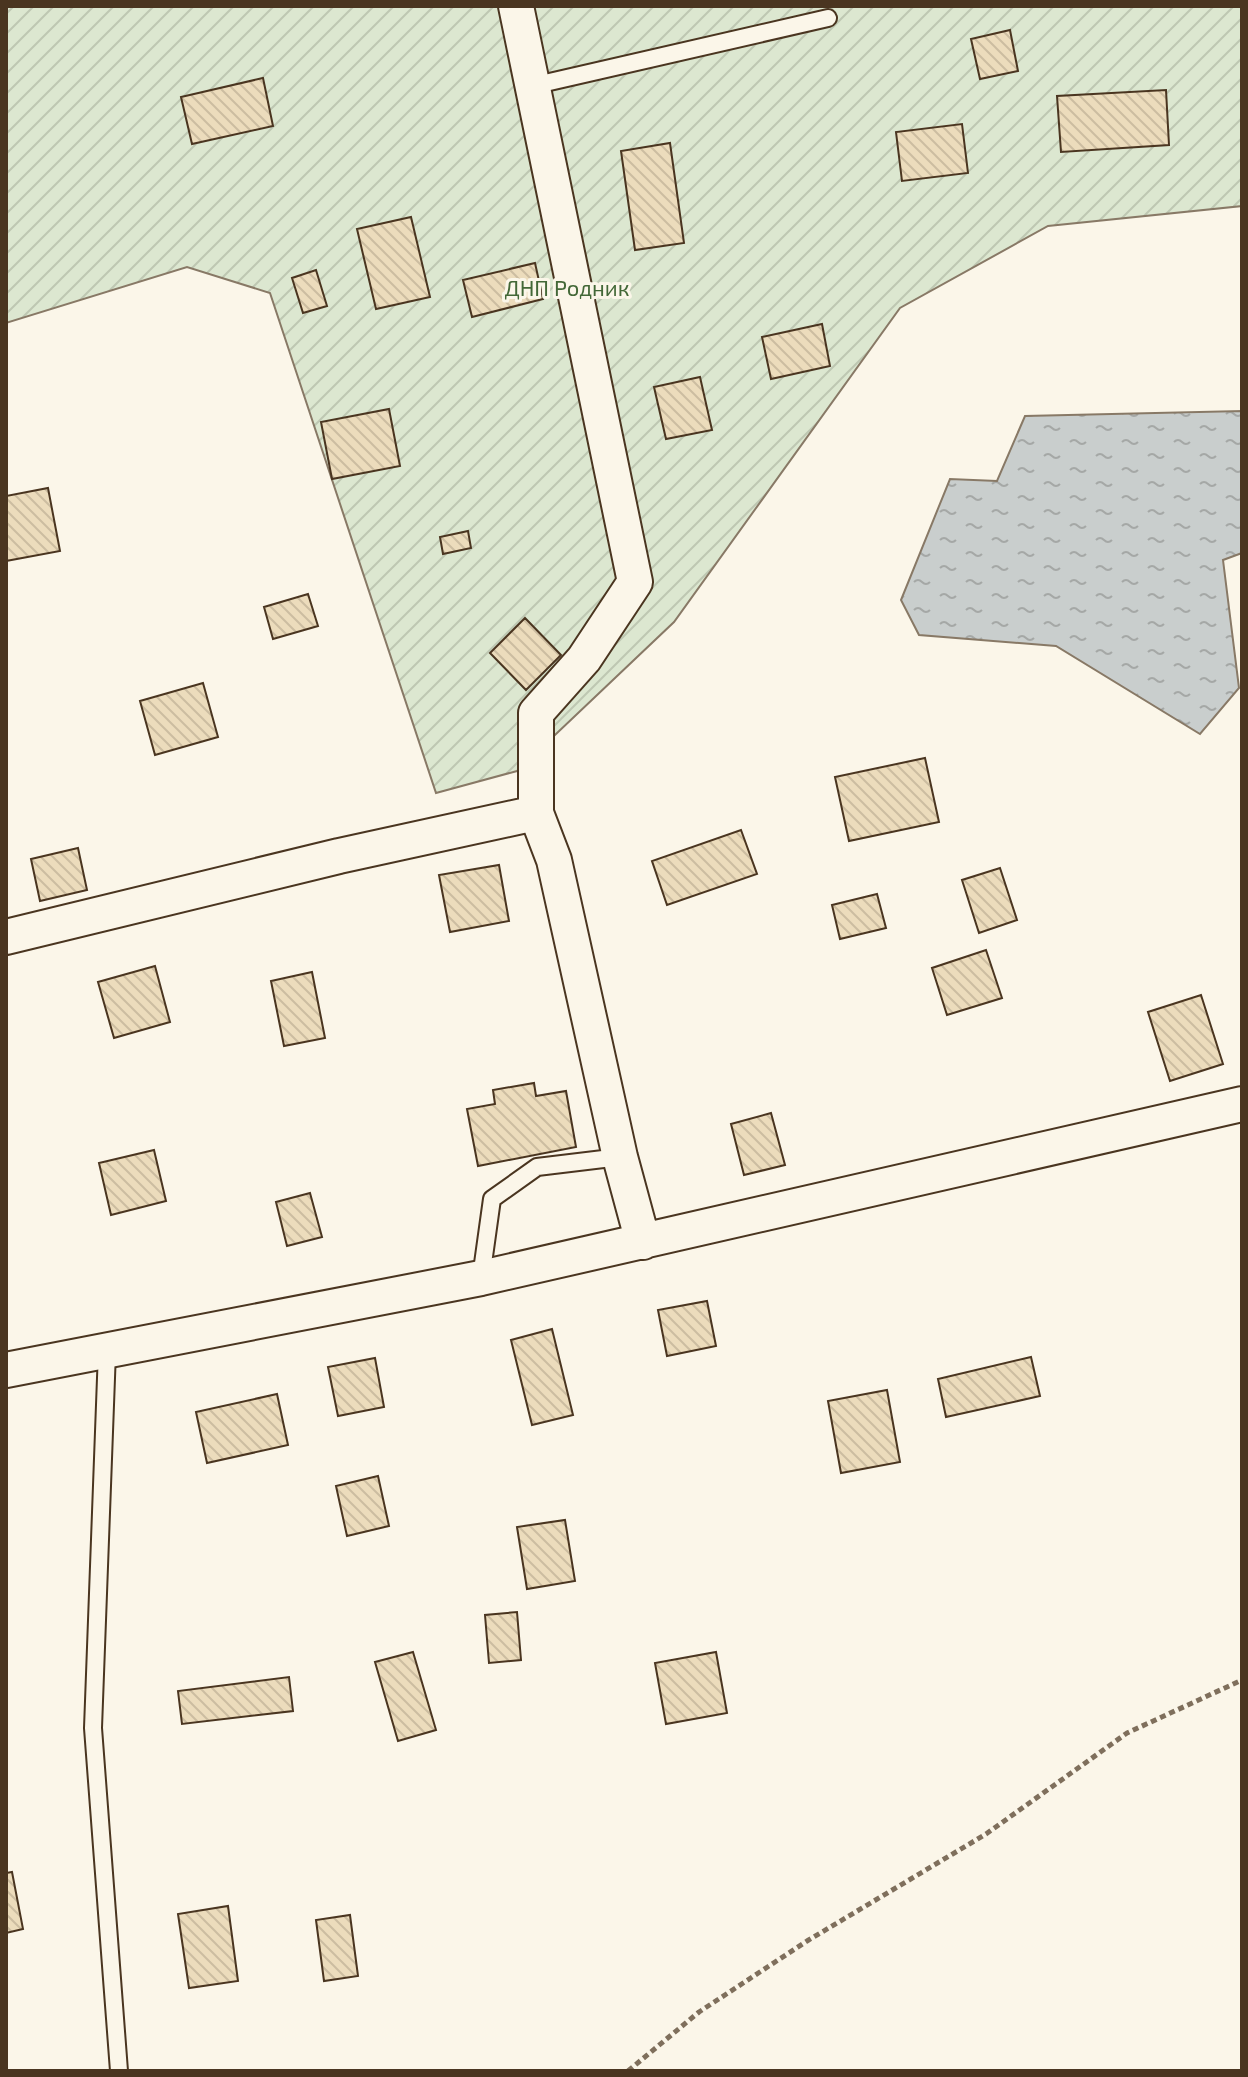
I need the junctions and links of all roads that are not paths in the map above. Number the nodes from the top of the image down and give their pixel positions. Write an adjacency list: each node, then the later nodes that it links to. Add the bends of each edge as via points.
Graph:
1 (516, 6): 3 (street)
2 (828, 18): 3 (lane)
3 (532, 86): 4 (street, via 635,582 584,659 536,713)
4 (536, 813): 5 (street); 7 (street, via 554,860)
5 (6, 937)
6 (1242, 1104): 8 (street)
7 (620, 1157): 8 (street); 9 (lane, via 537,1167 492,1199)
8 (643, 1242): 9 (street)
9 (481, 1278): 10 (street)
10 (107, 1351): 11 (street); 12 (lane, via 93,1728)
11 (6, 1370)
12 (119, 2071)

